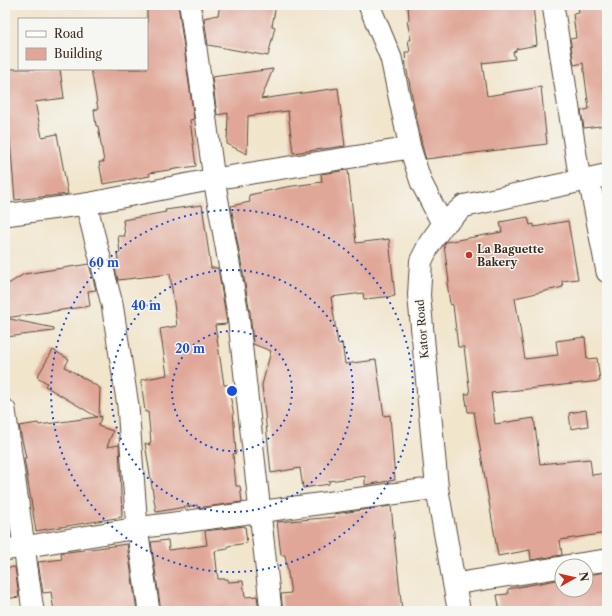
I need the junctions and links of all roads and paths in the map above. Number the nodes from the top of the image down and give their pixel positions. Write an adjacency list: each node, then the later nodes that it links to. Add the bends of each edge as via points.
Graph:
1 (190, 5): 6 (street)
2 (369, 5): 4 (street, via 392,58)
3 (553, 5): 5 (street)
4 (410, 148): 6 (street); 9 (street, via 421,182)
5 (592, 178): 9 (main road, Kator Road, via 464,206); 10 (street)
6 (214, 179): 7 (street); 13 (street, via 238,314)
7 (86, 204): 8 (street); 14 (street, via 112,304 128,406)
8 (5, 215)
9 (443, 225): 12 (main road, Kator Road, via 421,261 419,295)
10 (607, 272)
11 (5, 410): 15 (street)
12 (437, 488): 13 (street); 19 (main road, Kator Road)
13 (261, 511): 14 (street); 22 (street)
14 (138, 528): 15 (street); 21 (street)
15 (14, 548): 20 (street)
16 (607, 560): 17 (street)
17 (594, 562)
18 (554, 568): 19 (street)
19 (454, 584): 23 (main road, Kator Road)
20 (33, 611)
21 (149, 611)
22 (271, 611)
23 (459, 611)

